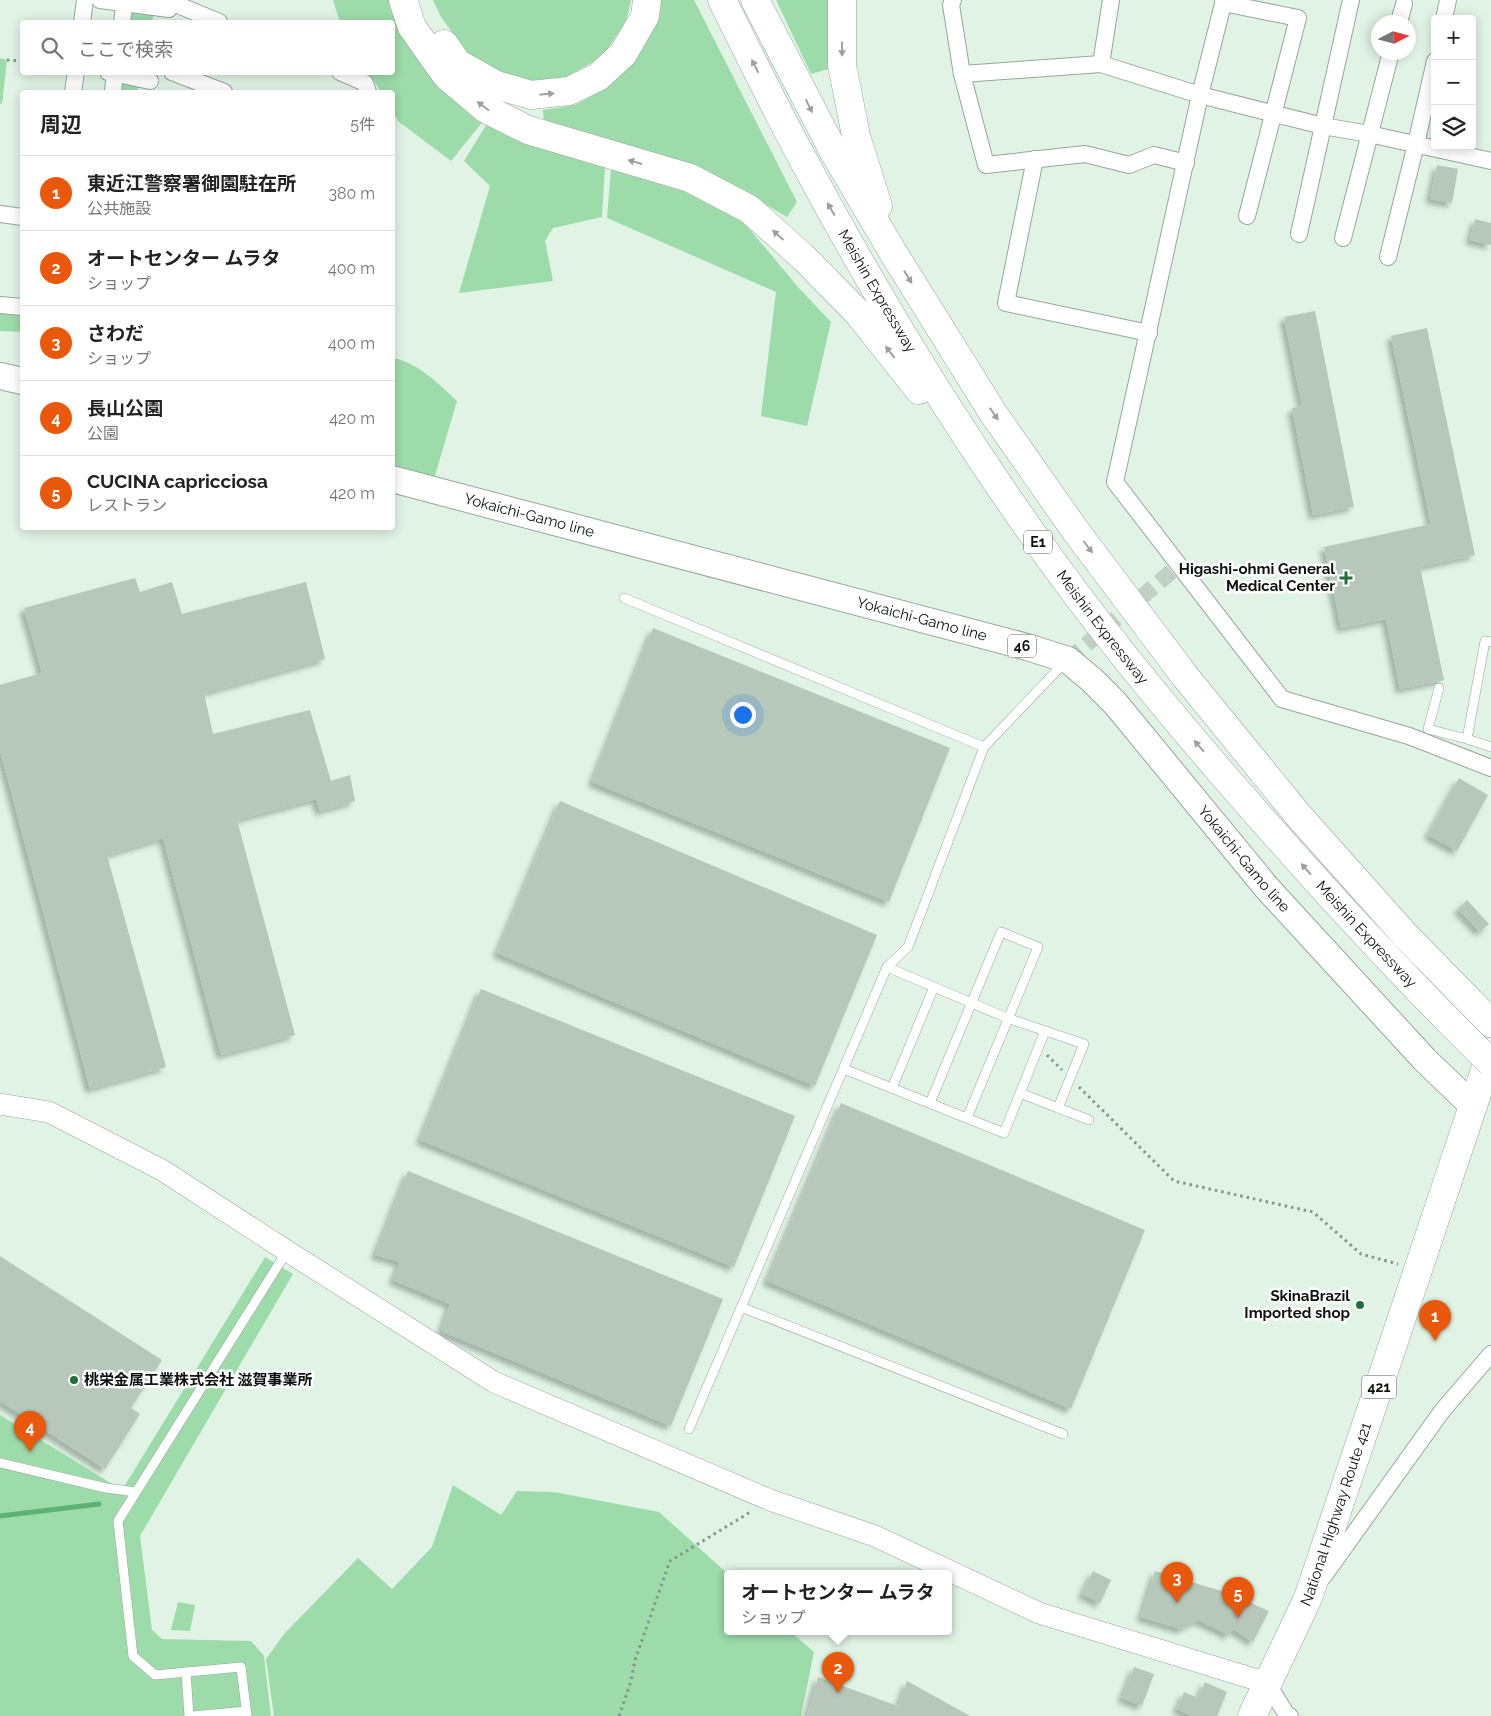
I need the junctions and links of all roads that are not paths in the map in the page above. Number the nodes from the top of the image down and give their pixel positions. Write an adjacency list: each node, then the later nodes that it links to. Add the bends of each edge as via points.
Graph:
1 (85, 0): 19 (street)
2 (100, 0): 13 (street)
3 (403, 0): 61 (highway, one-way to 3, via 1037,557 912,380 859,314 803,258 749,209 690,178 528,130 486,109 446,75 412,27)
4 (419, 0): 5 (highway, one-way to 5, via 425,18 457,63 496,85 531,95 569,91 598,77 623,54 645,16)
5 (647, 0)
6 (722, 0): 61 (highway, Meishin Expressway / E1, one-way to 6, via 1044,551 964,433 804,163)
7 (755, 0): 49 (highway, Meishin Expressway / E1, one-way to 49, via 835,154)
8 (842, 0): 49 (highway, one-way to 49, via 842,65 856,136)
9 (953, 0): 24 (street, via 951,6)
10 (1111, 0): 23 (street)
11 (1351, 0): 38 (street)
12 (1448, 0): 18 (street)
13 (124, 2): 16 (street); 20 (street)
14 (1224, 2): 36 (street); 37 (street, via 1298,18)
15 (1404, 4): 17 (street)
16 (169, 8): 21 (street)
17 (1401, 15)
18 (1445, 15)
19 (82, 20)
20 (122, 20)
21 (212, 20)
22 (1389, 60): 39 (street)
23 (1101, 64): 24 (street); 36 (street)
24 (962, 74): 41 (street, via 986,164)
25 (76, 75): 32 (street)
26 (113, 75): 33 (street)
27 (121, 75): 31 (street)
28 (180, 75): 34 (street)
29 (347, 75): 35 (street, via 365,83)
30 (1431, 78): 40 (street)
31 (150, 82)
32 (73, 90)
33 (113, 90)
34 (219, 90)
35 (367, 90)
36 (1200, 95): 37 (street); 43 (street)
37 (1274, 114): 38 (street); 45 (street)
38 (1323, 126): 39 (street); 47 (street)
39 (1369, 134): 40 (street); 48 (street)
40 (1416, 144): 42 (street); 50 (street)
41 (1035, 159): 43 (street, via 1085,154 1128,165 1154,155); 53 (street, via 1006,303)
42 (1491, 161)
43 (1186, 163): 53 (street)
44 (0, 214): 46 (street)
45 (1247, 216)
46 (20, 217)
47 (1299, 234)
48 (1343, 238)
49 (894, 254): 70 (highway, Meishin Expressway / E1, one-way to 70, via 994,413 1075,530 1184,675 1298,815 1405,935)
50 (1388, 257)
51 (0, 305): 52 (street)
52 (20, 307)
53 (1149, 333): 65 (street, via 1115,482 1282,699 1409,736)
54 (0, 376): 55 (main road)
55 (20, 381)
56 (395, 480): 59 (main road, Yokaichi-Gamo line / 46)
57 (624, 598): 63 (lane)
58 (1491, 642): 62 (lane, via 1485,641)
59 (1068, 660): 63 (lane); 79 (main road, Yokaichi-Gamo line / 46, via 1115,703 1267,888 1425,1060)
60 (1439, 688): 62 (lane, via 1428,729)
61 (1155, 695): 73 (highway, Meishin Expressway / E1, one-way to 61, bridge, via 1384,955)
62 (1467, 739): 64 (lane)
63 (984, 747): 66 (lane, via 908,947)
64 (1491, 747)
65 (1491, 768)
66 (887, 967): 67 (lane); 74 (lane)
67 (934, 987): 68 (lane); 75 (lane)
68 (972, 1003): 69 (lane); 69 (lane, via 1001,932 1038,947); 77 (lane)
69 (1008, 1018): 71 (lane); 81 (lane)
70 (1491, 1023)
71 (1046, 1031): 76 (lane); 80 (lane, via 1084,1044)
72 (1491, 1052): 79 (highway, National Highway Route 421 / 421)
73 (1491, 1063)
74 (844, 1069): 75 (lane); 84 (lane)
75 (892, 1088): 77 (lane)
76 (1020, 1093): 80 (lane); 81 (lane, via 1004,1133)
77 (930, 1103): 81 (lane)
78 (0, 1104): 83 (street, via 49,1112 162,1170)
79 (1473, 1106): 92 (highway, National Highway Route 421 / 421)
80 (1058, 1108): 82 (lane)
81 (967, 1118)
82 (1089, 1120)
83 (287, 1251): 89 (lane); 90 (street, via 494,1382 770,1500 875,1536)
84 (741, 1307): 86 (lane); 87 (lane)
85 (1491, 1354): 92 (street, via 1442,1411)
86 (689, 1429)
87 (1062, 1434)
88 (0, 1463): 89 (lane)
89 (136, 1492): 93 (lane, via 118,1521 133,1656 155,1675)
90 (947, 1570)
91 (952, 1572): 94 (street, via 1039,1613)
92 (1308, 1598): 94 (highway, National Highway Route 421 / 421)
93 (186, 1672): 95 (lane, via 241,1667); 96 (lane)
94 (1267, 1683): 97 (highway, National Highway Route 421 / 421); 98 (street)
95 (247, 1713): 96 (lane)
96 (191, 1716)
97 (1252, 1716)
98 (1290, 1716)

